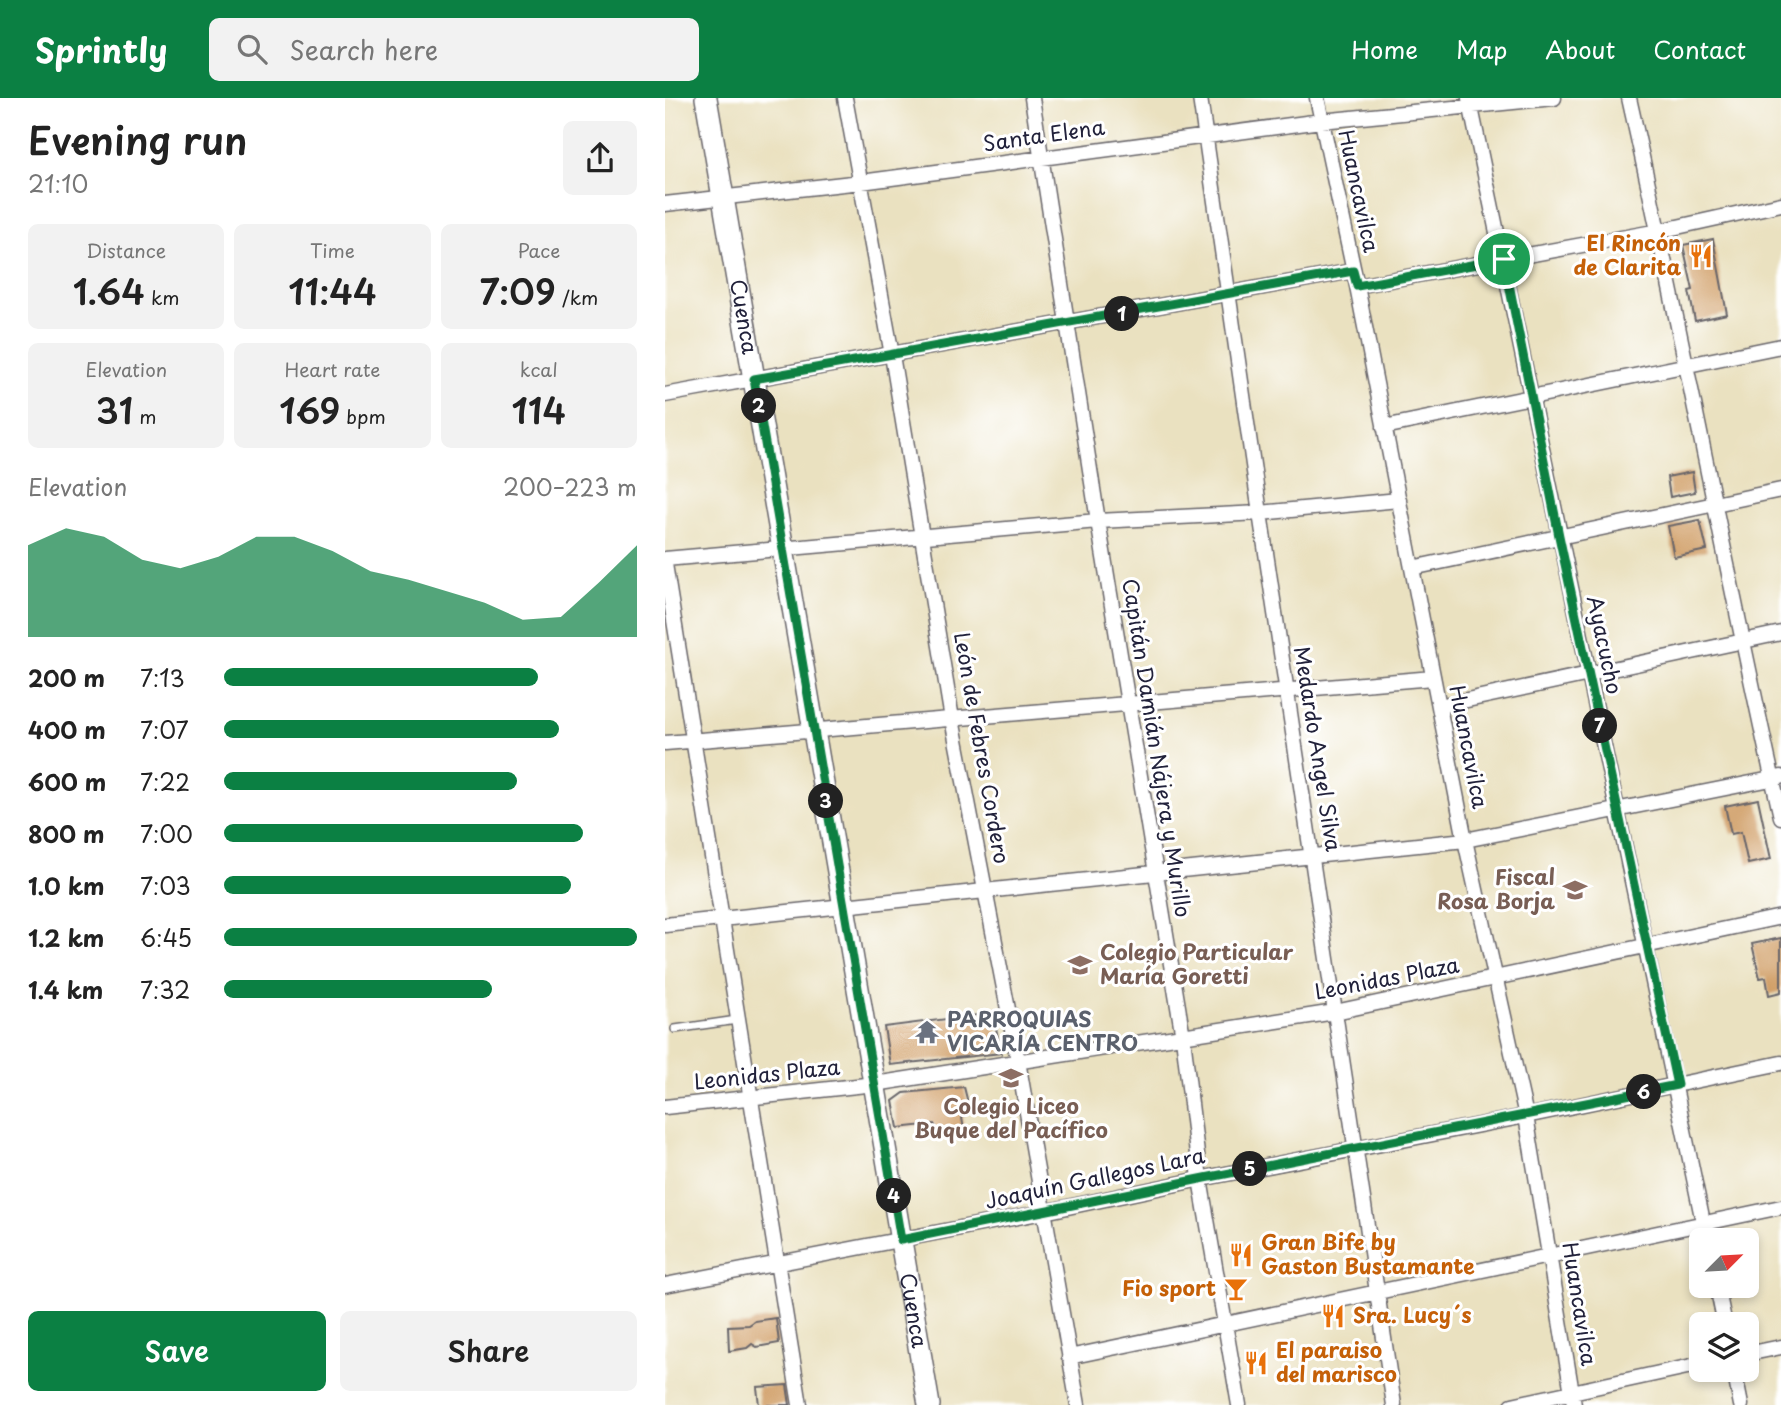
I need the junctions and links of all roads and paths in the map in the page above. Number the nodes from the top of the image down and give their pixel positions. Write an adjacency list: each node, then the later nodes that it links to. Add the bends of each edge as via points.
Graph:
1 (706, 98): 13 (main road, Cuenca)
2 (845, 98): 12 (street, León de Febres Cordero)
3 (1031, 98): 11 (street, Capitán Damián Nájera y Murillo)
4 (1200, 98): 10 (street, Medardo Angel Silva)
5 (1317, 98): 9 (street, Huancavilca)
6 (1553, 98): 8 (street, Santa Elena)
7 (1629, 98): 16 (street)
8 (1470, 103): 9 (street, Santa Elena); 17 (street, Ayacucho)
9 (1321, 121): 10 (street, Santa Elena); 18 (street, Huancavilca)
10 (1206, 135): 11 (street, Santa Elena); 20 (street, Medardo Angel Silva)
11 (1040, 158): 12 (street, Santa Elena); 21 (street, Capitán Damián Nájera y Murillo)
12 (861, 182): 13 (street, Santa Elena); 23 (street, León de Febres Cordero)
13 (723, 197): 14 (street, Santa Elena); 25 (main road, Cuenca)
14 (665, 204)
15 (1781, 204): 16 (street)
16 (1659, 231): 17 (street); 24 (street)
17 (1504, 259): 19 (street); 27 (street, Ayacucho)
18 (1353, 271): 19 (street, Huancavilca); 20 (street)
19 (1357, 286): 28 (street, Huancavilca)
20 (1230, 293): 21 (street); 32 (street, Medardo Angel Silva)
21 (1068, 324): 23 (street); 33 (street, Capitán Damián Nájera y Murillo)
22 (1781, 346): 24 (street)
23 (892, 355): 25 (street); 35 (street, León de Febres Cordero)
24 (1688, 366): 27 (street); 31 (street)
25 (754, 379): 26 (street); 36 (main road, Cuenca)
26 (665, 394)
27 (1531, 397): 28 (street); 34 (street, Ayacucho)
28 (1384, 427): 30 (street, Huancavilca)
29 (1781, 490): 31 (street)
30 (1399, 500): 32 (street); 38 (street, Huancavilca)
31 (1714, 504): 34 (street); 40 (street)
32 (1260, 513): 33 (street); 43 (street, Medardo Angel Silva)
33 (1098, 521): 35 (street); 44 (street, Capitán Damián Nájera y Murillo)
34 (1559, 536): 38 (street); 41 (street, Ayacucho)
35 (922, 537): 36 (street); 46 (street, León de Febres Cordero)
36 (783, 549): 37 (street); 47 (main road, Cuenca)
37 (665, 562): 48 (street)
38 (1412, 568): 42 (street, Huancavilca)
39 (1781, 633): 40 (street)
40 (1742, 640): 41 (street); 50 (street)
41 (1589, 674): 45 (street); 51 (street, Ayacucho)
42 (1433, 678): 43 (street); 45 (street, Huancavilca)
43 (1287, 690): 44 (street); 54 (street, Medardo Angel Silva)
44 (1128, 702): 46 (street); 55 (street, Capitán Damián Nájera y Murillo)
45 (1439, 706): 53 (street, Huancavilca)
46 (953, 719): 47 (street); 56 (street, León de Febres Cordero)
47 (814, 732): 48 (street); 57 (main road, Cuenca)
48 (694, 740): 49 (street); 59 (street)
49 (665, 743)
50 (1777, 778): 51 (street); 52 (street)
51 (1619, 811): 53 (street); 61 (street, Ayacucho)
52 (1781, 817)
53 (1465, 840): 54 (street); 62 (street, Huancavilca)
54 (1312, 858): 55 (street); 63 (street, Medardo Angel Silva)
55 (1155, 873): 56 (street); 66 (street, Capitán Damián Nájera y Murillo)
56 (986, 891): 57 (street); 67 (street, León de Febres Cordero)
57 (844, 906): 59 (street); 69 (main road, Cuenca)
58 (1781, 917): 61 (street, Leonidas Plaza)
59 (720, 919): 60 (street); 64 (street)
60 (665, 925)
61 (1647, 946): 62 (street, Leonidas Plaza); 70 (street, Ayacucho)
62 (1495, 978): 63 (street, Leonidas Plaza); 73 (street, Huancavilca)
63 (1335, 1012): 66 (street, Leonidas Plaza); 74 (street, Medardo Angel Silva)
64 (737, 1020): 65 (lane); 71 (street)
65 (675, 1029)
66 (1183, 1037): 67 (street, Leonidas Plaza); 75 (street, Capitán Damián Nájera y Murillo)
67 (1018, 1061): 69 (street, Leonidas Plaza); 77 (street, León de Febres Cordero)
68 (1781, 1063): 70 (street, Joaquín Gallegos Lara)
69 (875, 1084): 71 (street, Leonidas Plaza); 80 (main road, Cuenca)
70 (1677, 1085): 73 (street, Joaquín Gallegos Lara); 78 (street, Ayacucho)
71 (749, 1098): 72 (street, Leonidas Plaza); 82 (street)
72 (665, 1107)
73 (1526, 1116): 74 (street, Joaquín Gallegos Lara); 81 (street, Huancavilca)
74 (1356, 1149): 75 (street, Joaquín Gallegos Lara); 84 (street, Medardo Angel Silva)
75 (1200, 1179): 77 (street, Joaquín Gallegos Lara); 85 (street, Capitán Damián Nájera y Murillo)
76 (1781, 1207): 78 (street)
77 (1044, 1212): 80 (street, Joaquín Gallegos Lara); 88 (street, León de Febres Cordero)
78 (1704, 1224): 79 (street, Ayacucho); 81 (street)
79 (1705, 1228)
80 (901, 1240): 82 (street, Joaquín Gallegos Lara); 93 (main road, Cuenca)
81 (1550, 1255): 84 (street); 91 (street, Huancavilca)
82 (777, 1263): 83 (street, Joaquín Gallegos Lara); 92 (street)
83 (665, 1285)
84 (1378, 1292): 85 (street); 96 (street, Medardo Angel Silva)
85 (1226, 1323): 88 (street); 95 (street, Capitán Damián Nájera y Murillo)
86 (1781, 1347): 87 (street)
87 (1759, 1352)
88 (1069, 1357): 94 (street, León de Febres Cordero)
89 (1689, 1367): 91 (street)
90 (1736, 1382): 98 (street)
91 (1573, 1399): 97 (street)
92 (800, 1405)
93 (929, 1405)
94 (1076, 1405)
95 (1239, 1405)
96 (1395, 1405)
97 (1512, 1405)
98 (1741, 1405)

